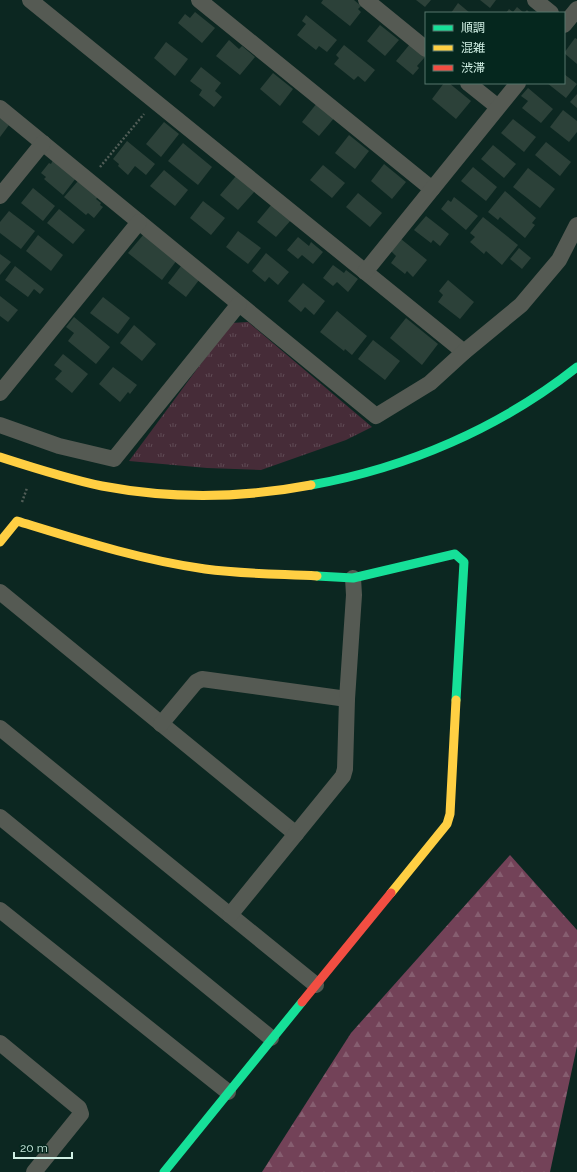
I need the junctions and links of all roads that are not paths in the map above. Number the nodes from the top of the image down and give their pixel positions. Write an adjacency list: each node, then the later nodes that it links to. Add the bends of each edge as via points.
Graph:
1 (30, 0): 18 (street)
2 (199, 0): 14 (street)
3 (366, 0): 8 (street)
4 (535, 0): 6 (street)
5 (577, 9): 7 (street)
6 (550, 12)
7 (565, 23)
8 (425, 48)
9 (469, 84): 12 (street)
10 (517, 84): 12 (street)
11 (0, 108): 13 (street)
12 (498, 108): 14 (street)
13 (43, 143): 15 (street); 16 (street)
14 (432, 189): 18 (street)
15 (0, 196)
16 (139, 222): 19 (street); 22 (street)
17 (577, 225): 20 (street, via 558,260 521,305)
18 (365, 272): 20 (street)
19 (239, 304): 20 (street, via 376,416 430,383); 23 (street, via 114,459 59,446)
20 (464, 352)
21 (577, 367): 24 (street, via 519,407 468,435 414,458 293,490 231,496 165,494 95,484)
22 (0, 393)
23 (0, 425)
24 (0, 457)
25 (0, 542): 26 (street, via 18,521 154,560 204,569)
26 (353, 578): 28 (street); 35 (street, via 455,554 464,562 450,814 447,824)
27 (0, 592): 29 (street)
28 (347, 699): 29 (street, via 202,680 196,682); 32 (street, via 343,776)
29 (161, 724): 32 (street)
30 (0, 728): 34 (street)
31 (0, 818): 36 (street)
32 (296, 834): 34 (street)
33 (0, 910): 38 (street)
34 (230, 915): 35 (street)
35 (316, 985): 36 (street)
36 (271, 1038): 38 (street)
37 (0, 1043): 39 (street, via 79,1108 81,1114)
38 (228, 1092): 40 (street)
39 (34, 1172)
40 (164, 1172)

